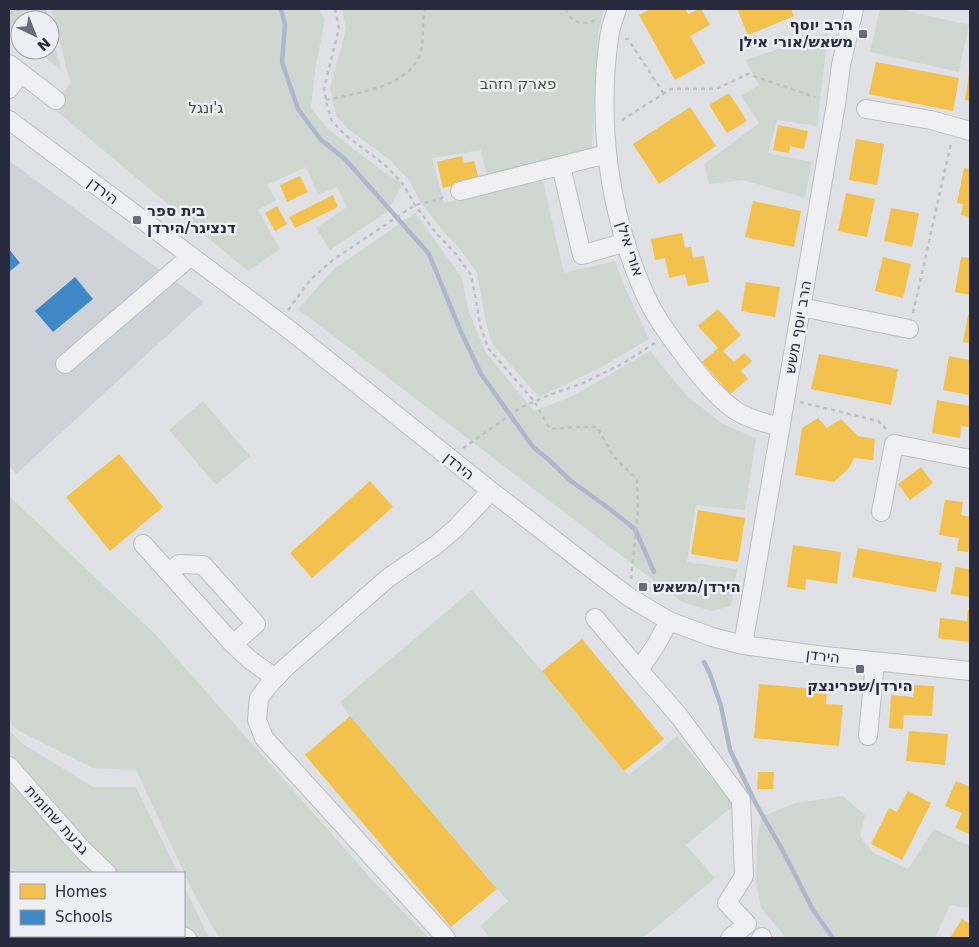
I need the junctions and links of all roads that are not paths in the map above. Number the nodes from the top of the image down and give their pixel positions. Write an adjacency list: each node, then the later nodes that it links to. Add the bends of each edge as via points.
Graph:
1 (617, 9): 9 (street, אורי אילן, via 609,36 605,89)
2 (854, 9): 14 (street, הרב יוסף משש, via 841,65)
3 (15, 69): 4 (street); 5 (street)
4 (9, 89)
5 (56, 100)
6 (866, 109): 8 (street)
7 (9, 120): 13 (street, הירדן)
8 (962, 128)
9 (608, 154): 10 (street); 12 (street, אורי אילן, via 612,191)
10 (561, 166): 11 (street); 12 (street, via 582,255)
11 (460, 191)
12 (626, 242): 17 (street, אורי אילן, via 644,291 662,325 692,366 737,412 758,422)
13 (191, 256): 16 (street); 19 (street, הירדן)
14 (801, 307): 15 (street); 17 (street, הרב יוסף משש)
15 (909, 329)
16 (65, 364)
17 (780, 427): 26 (street, הרב יוסף משש)
18 (970, 459): 20 (street, via 894,444)
19 (491, 491): 24 (street, הירדן, via 601,576); 30 (street, via 456,528 388,578)
20 (881, 512)
21 (143, 544): 22 (street)
22 (168, 572): 25 (street); 25 (street, via 179,564 203,565 256,624)
23 (595, 618): 28 (street)
24 (670, 621): 26 (street, הירדן); 28 (street)
25 (233, 644): 30 (street)
26 (743, 645): 27 (street, הירדן)
27 (875, 661): 29 (street, הירדן); 31 (street)
28 (638, 670): 35 (street, via 679,716 741,800 744,876 727,903 748,924)
29 (970, 670)
30 (275, 678): 34 (street, via 259,698 257,720 264,738)
31 (868, 736)
32 (9, 766): 33 (street, גבעת שחומית)
33 (106, 872)
34 (446, 938)
35 (730, 938)

